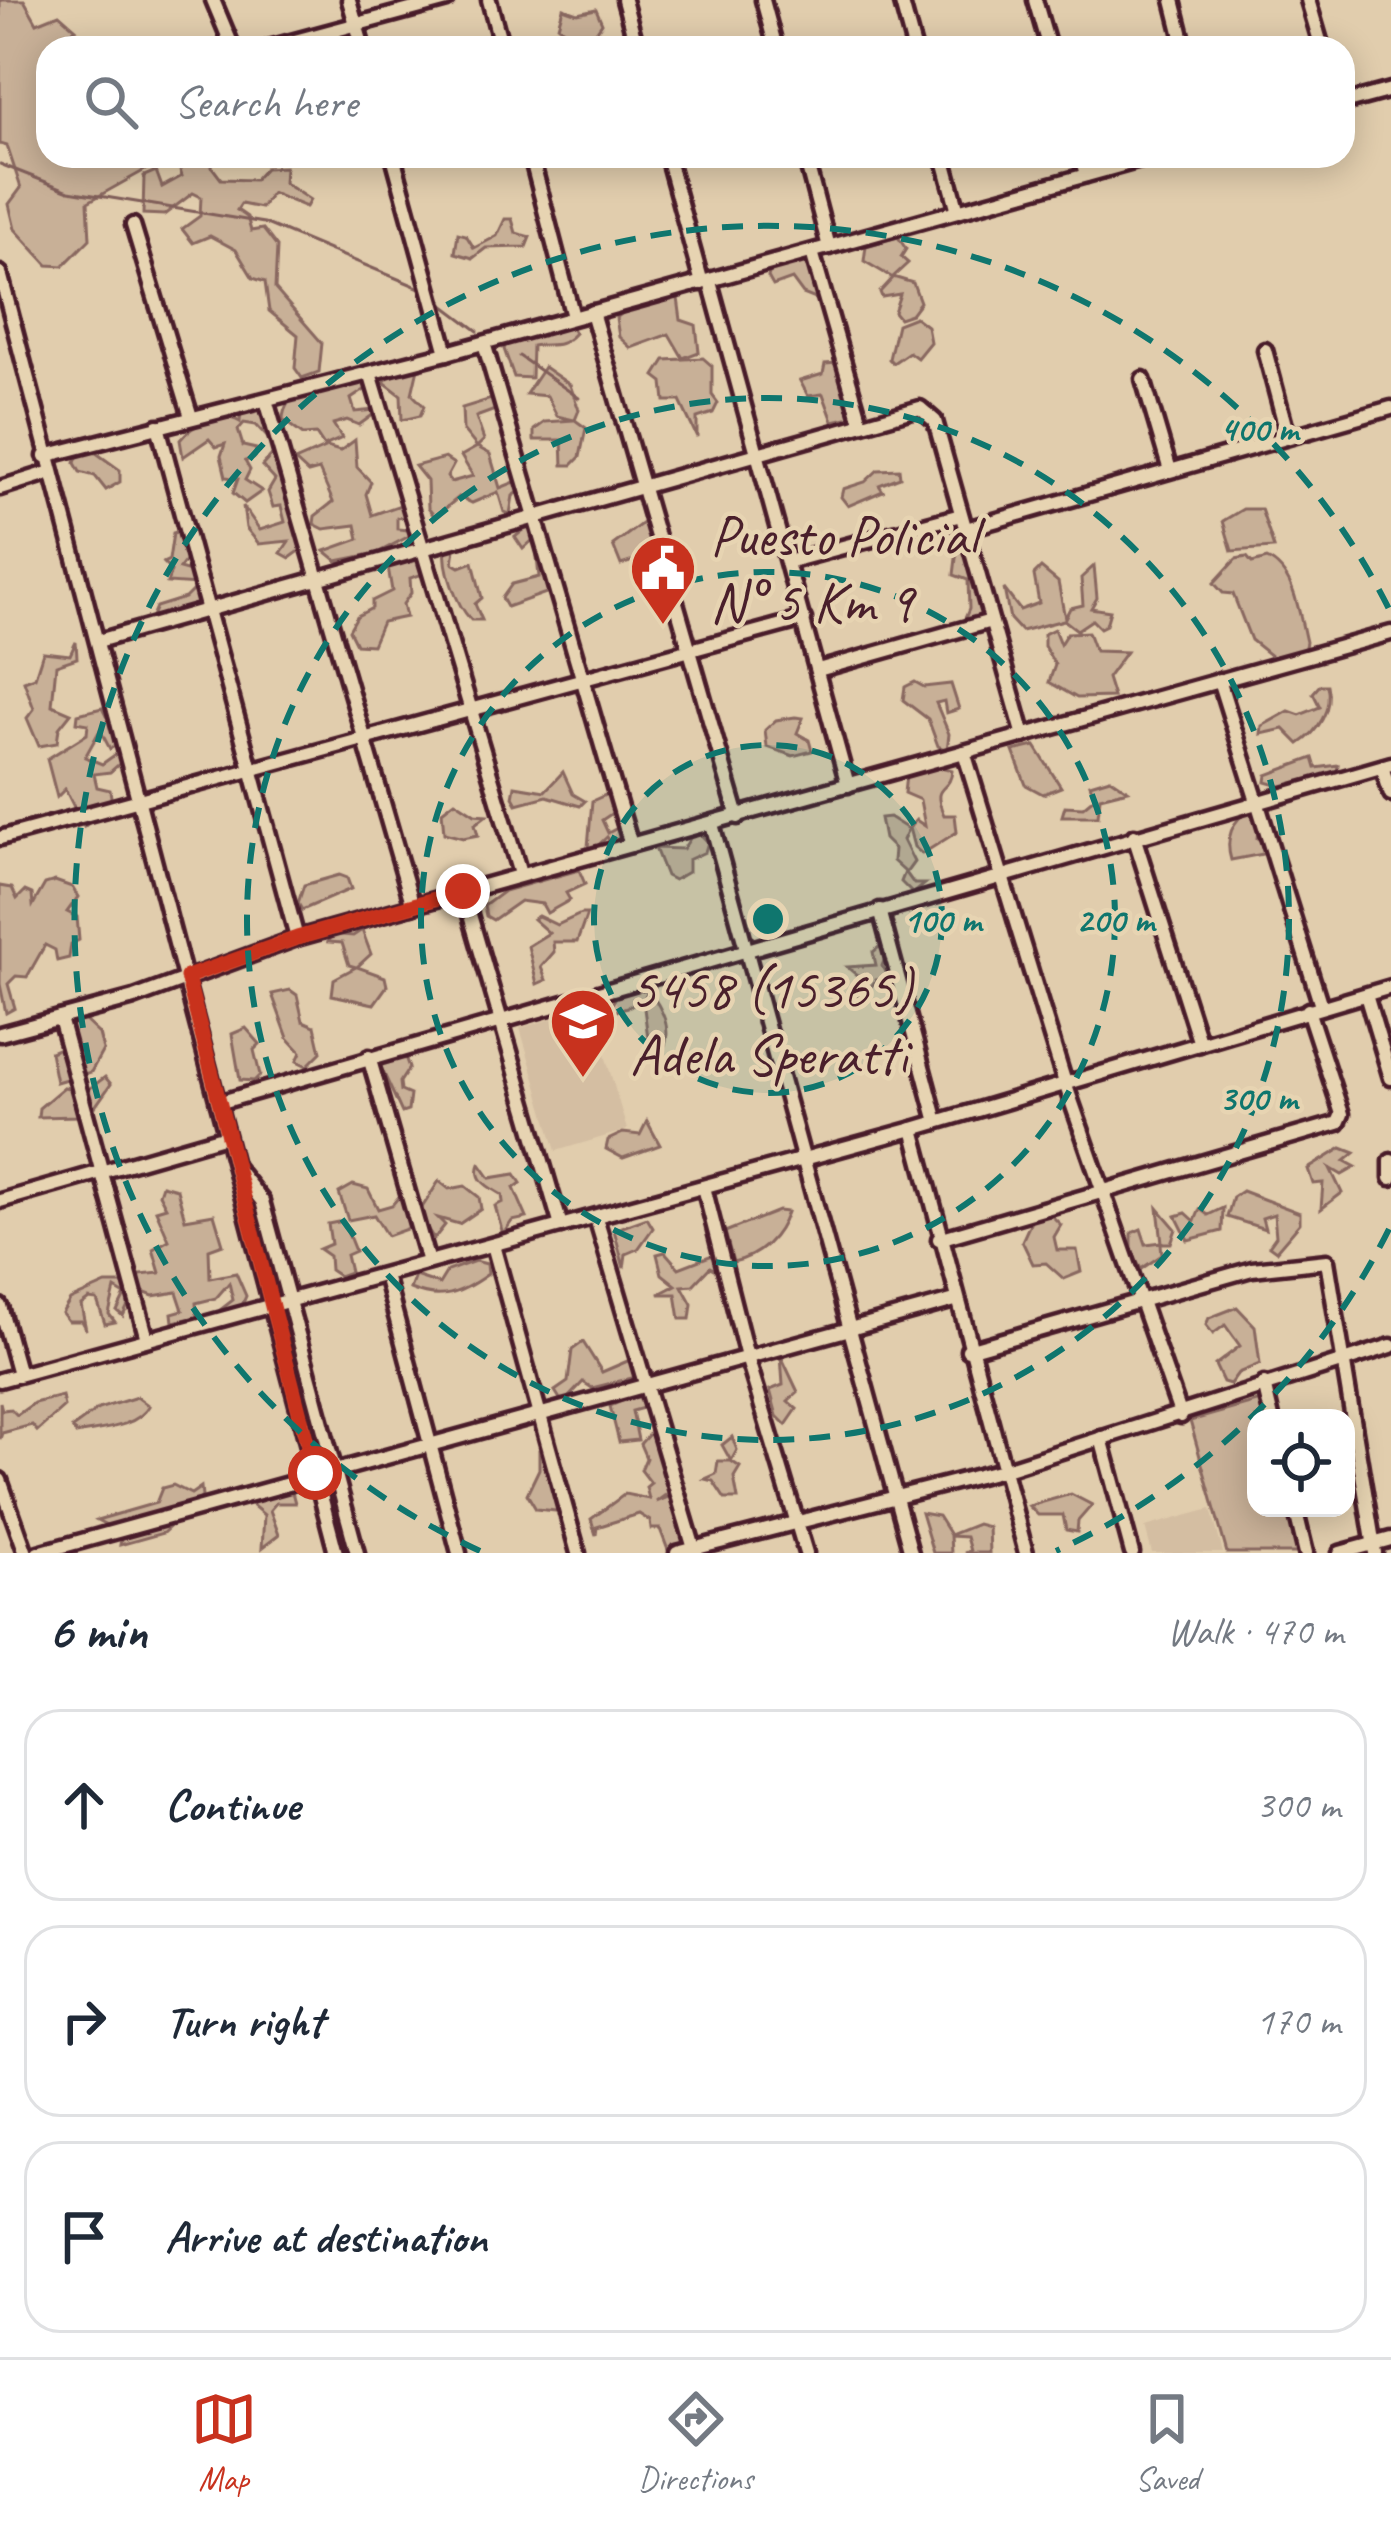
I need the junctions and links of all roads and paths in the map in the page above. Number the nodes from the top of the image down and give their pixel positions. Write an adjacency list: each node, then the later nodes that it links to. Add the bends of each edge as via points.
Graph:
1 (213, 0): 12 (street)
2 (350, 0): 11 (street)
3 (447, 0): 11 (street)
4 (489, 0): 15 (street)
5 (623, 0): 16 (street)
6 (763, 0): 17 (street)
7 (902, 0): 18 (street)
8 (1035, 0): 19 (street)
9 (1173, 0): 20 (street)
10 (1308, 0): 21 (street)
11 (356, 24): 13 (street); 14 (street)
12 (228, 36)
13 (312, 36)
14 (360, 36)
15 (499, 36)
16 (634, 36)
17 (773, 36)
18 (911, 36)
19 (1046, 36)
20 (1182, 36)
21 (1318, 36)
22 (1391, 90): 23 (street)
23 (1355, 100)
24 (395, 168): 43 (street)
25 (534, 168): 40 (street)
26 (671, 168): 37 (street)
27 (808, 168): 34 (street)
28 (946, 168): 32 (street)
29 (1084, 168): 31 (street)
30 (1111, 168): 31 (street)
31 (1086, 175): 32 (street)
32 (958, 211): 34 (street)
33 (133, 225): 48 (street)
34 (829, 248): 35 (street)
35 (812, 252): 37 (street); 49 (street)
36 (0, 273): 39 (street)
37 (706, 282): 38 (street); 52 (street)
38 (592, 312): 40 (street); 56 (street)
39 (6, 316): 53 (street)
40 (573, 317): 41 (street)
41 (484, 343): 43 (street); 58 (street)
42 (1265, 350): 51 (street)
43 (447, 353): 44 (street)
44 (370, 374): 46 (street); 60 (street)
45 (1143, 379): 54 (street)
46 (266, 400): 48 (street); 62 (street)
47 (1391, 407): 51 (street)
48 (191, 417): 50 (street)
49 (861, 422): 52 (street); 59 (street, via 930,412)
50 (158, 426): 53 (street); 63 (street)
51 (1288, 436): 54 (street)
52 (758, 449): 56 (street); 61 (street)
53 (45, 456): 55 (street)
54 (1169, 467): 59 (street)
55 (48, 473): 57 (street); 67 (street)
56 (644, 487): 58 (street); 68 (street)
57 (0, 488)
58 (537, 518): 60 (street); 70 (street)
59 (964, 522): 61 (street); 65 (street)
60 (424, 548): 62 (street); 72 (street)
61 (790, 561): 64 (street)
62 (317, 577): 63 (street); 74 (street)
63 (207, 608): 67 (street); 77 (street)
64 (804, 619): 68 (street); 69 (street)
65 (992, 621): 69 (street); 73 (street)
66 (1391, 633): 71 (street)
67 (98, 641): 81 (street)
68 (691, 649): 70 (street); 82 (street)
69 (818, 670): 78 (street)
70 (583, 678): 72 (street); 86 (street)
71 (1219, 680): 73 (street); 80 (street)
72 (472, 707): 74 (street); 87 (street)
73 (1024, 736): 75 (street)
74 (364, 738): 77 (street); 90 (street)
75 (964, 752): 78 (street); 88 (street)
76 (1387, 766): 79 (street); 80 (street)
77 (252, 768): 81 (street); 92 (street)
78 (848, 785): 82 (street)
79 (1391, 794)
80 (1258, 801): 84 (street); 97 (street)
81 (138, 802): 85 (street); 94 (street)
82 (738, 817): 83 (street)
83 (712, 824): 86 (street); 93 (street)
84 (1134, 836): 88 (street); 101 (street)
85 (0, 838)
86 (631, 845): 87 (street)
87 (520, 874): 89 (street)
88 (1001, 876): 91 (street); 104 (street)
89 (463, 891): 90 (street); 99 (street)
90 (413, 907): 92 (street)
91 (880, 910): 93 (street); 106 (street)
92 (297, 938): 94 (street)
93 (745, 948): 99 (street); 109 (street)
94 (187, 977): 98 (street); 105 (street)
95 (1391, 987): 96 (street)
96 (1366, 995): 97 (street); 103 (street)
97 (1314, 1008): 101 (street); 115 (street, via 1338,1123)
98 (60, 1018): 100 (street); 112 (street)
99 (500, 1020): 102 (street); 118 (street)
100 (0, 1034)
101 (1200, 1044): 104 (street)
102 (370, 1057): 105 (street); 121 (street)
103 (1391, 1078)
104 (1065, 1083): 106 (street); 115 (street)
105 (218, 1102): 108 (street)
106 (937, 1122): 107 (street)
107 (913, 1129): 109 (street); 119 (street)
108 (226, 1136): 111 (street); 112 (street)
109 (802, 1159): 114 (street); 128 (street)
110 (1391, 1161): 113 (street)
111 (233, 1163): 124 (street, via 262,1202); 127 (street)
112 (100, 1174): 116 (street); 129 (street)
113 (1391, 1178)
114 (704, 1187): 117 (street); 132 (street)
115 (1101, 1193): 119 (street); 125 (street)
116 (0, 1201)
117 (596, 1218): 118 (street); 136 (street)
118 (561, 1226): 120 (street)
119 (939, 1239): 123 (street)
120 (493, 1245): 121 (street); 139 (street)
121 (428, 1262): 122 (street)
122 (385, 1276): 124 (street); 142 (street)
123 (955, 1300): 128 (street); 131 (street)
124 (290, 1302): 127 (street); 143 (street)
125 (1141, 1304): 131 (street); 133 (street, via 1252,1269 1320,1258); 140 (street)
126 (0, 1306): 134 (street)
127 (271, 1307): 129 (street); 145 (street)
128 (846, 1330): 132 (street); 147 (street)
129 (147, 1339): 134 (street)
130 (1391, 1346): 133 (street)
131 (968, 1350): 144 (street)
132 (747, 1357): 136 (street); 149 (street)
133 (1347, 1358): 137 (street); 151 (street)
134 (20, 1374): 135 (street)
135 (0, 1380)
136 (644, 1384): 139 (street); 152 (street)
137 (1264, 1384): 138 (street); 140 (street)
138 (1270, 1409)
139 (536, 1413): 142 (street); 158 (street)
140 (1181, 1416): 141 (street)
141 (1101, 1438): 144 (street); 163 (street)
142 (428, 1442): 143 (street); 157 (street)
143 (334, 1468): 145 (street); 156 (street)
144 (1002, 1470): 147 (street); 162 (street)
145 (315, 1473): 154 (street); 155 (street)
146 (0, 1480): 153 (street)
147 (896, 1497): 149 (street); 161 (street)
148 (1297, 1517): 164 (street)
149 (798, 1522): 152 (street); 160 (street)
150 (1391, 1539): 151 (street)
151 (1374, 1549): 165 (street)
152 (695, 1550): 159 (street)
153 (26, 1553)
154 (38, 1553)
155 (336, 1553)
156 (357, 1553)
157 (459, 1553)
158 (578, 1553)
159 (677, 1553)
160 (806, 1553)
161 (911, 1553)
162 (1026, 1553)
163 (1132, 1553)
164 (1306, 1553)
165 (1340, 1553)

